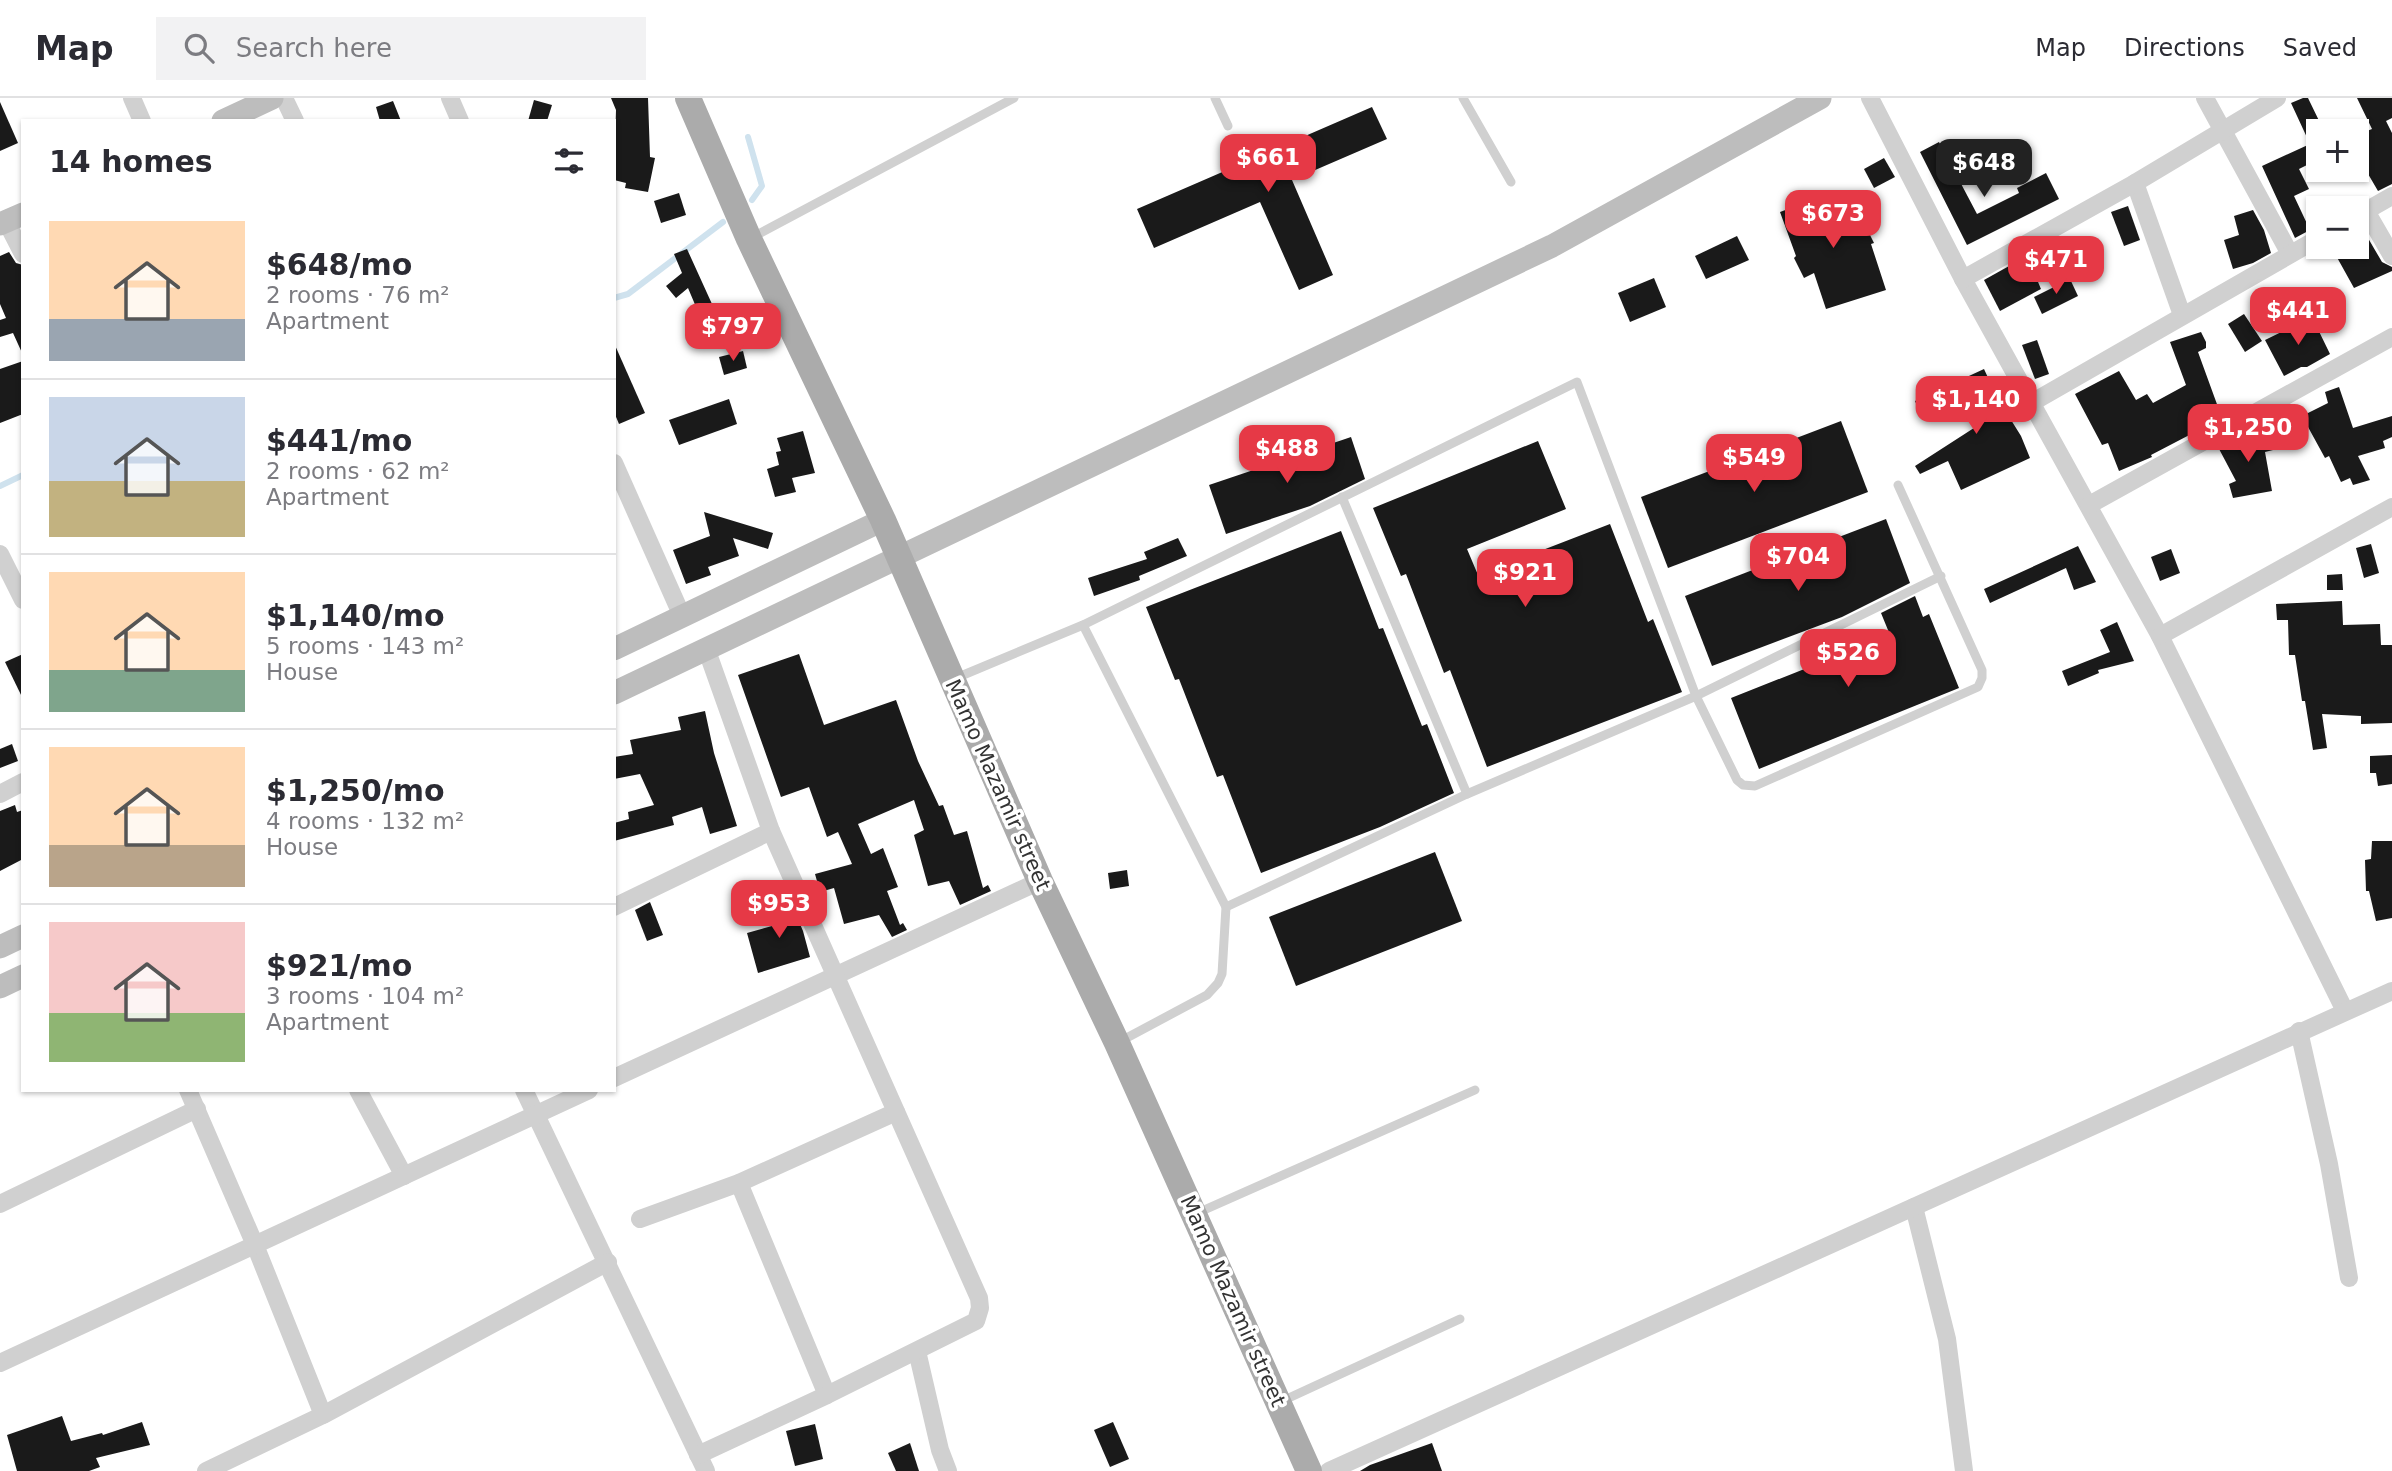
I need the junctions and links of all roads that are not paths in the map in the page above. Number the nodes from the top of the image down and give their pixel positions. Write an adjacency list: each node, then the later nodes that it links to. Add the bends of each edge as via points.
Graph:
1 (132, 98): 13 (street)
2 (272, 98): 14 (street)
3 (284, 98): 15 (street)
4 (450, 98): 16 (street)
5 (688, 98): 25 (main road, Mamo Mazamir street)
6 (1014, 98): 25 (lane)
7 (1215, 98): 17 (lane)
8 (1463, 98): 19 (lane)
9 (1820, 98): 41 (street, via 1552,246)
10 (1870, 98): 30 (street)
11 (2205, 98): 18 (street)
12 (2277, 98): 18 (street)
13 (141, 119)
14 (227, 119)
15 (294, 119)
16 (459, 119)
17 (1228, 126)
18 (2222, 131): 20 (street); 28 (street)
19 (1511, 182)
20 (2135, 183): 30 (street); 31 (street)
21 (2392, 196): 22 (street)
22 (2369, 210)
23 (10, 220): 27 (street)
24 (2369, 224): 29 (street)
25 (750, 239): 39 (main road, Mamo Mazamir street)
26 (2306, 245): 28 (street)
27 (21, 249)
28 (2290, 254): 31 (street)
29 (2392, 256)
30 (1963, 279): 33 (street)
31 (2182, 315): 33 (street)
32 (2392, 337): 37 (street)
33 (2033, 402): 37 (street)
34 (616, 468): 44 (street)
35 (1898, 485): 42 (lane)
36 (1342, 497): 45 (lane); 51 (lane, via 1577,382); 54 (lane)
37 (2089, 505): 46 (street)
38 (2392, 507): 46 (street)
39 (883, 520): 41 (main road, Mamo Mazamir street); 44 (street)
40 (0, 554): 43 (street)
41 (899, 558): 48 (street); 49 (main road, Mamo Mazamir street)
42 (1941, 576): 51 (lane); 51 (lane, via 1982,670 1978,687 1755,786 1737,780)
43 (21, 596)
44 (682, 616): 47 (street)
45 (1083, 625): 49 (lane); 58 (lane)
46 (2160, 636): 65 (street)
47 (616, 648)
48 (706, 648): 50 (street); 55 (street)
49 (951, 680): 56 (main road, Mamo Mazamir street)
50 (616, 692)
51 (1696, 696): 54 (lane)
52 (21, 783): 53 (street)
53 (0, 794)
54 (1467, 794): 58 (lane)
55 (771, 831): 57 (street); 61 (street)
56 (1040, 881): 61 (street); 67 (main road, Mamo Mazamir street)
57 (616, 906)
58 (1226, 907): 67 (lane, via 1224,961 1218,983 1208,995)
59 (21, 937): 60 (street)
60 (0, 947)
61 (835, 976): 68 (street); 75 (street)
62 (21, 977): 63 (street)
63 (0, 987)
64 (2392, 991): 65 (street)
65 (2345, 1011): 66 (street)
66 (2299, 1031): 80 (street); 85 (street)
67 (1117, 1043): 81 (main road, Mamo Mazamir street)
68 (616, 1078)
69 (1475, 1090): 81 (lane)
70 (189, 1092): 74 (street)
71 (359, 1092): 77 (street)
72 (525, 1092): 76 (street)
73 (585, 1092): 76 (street)
74 (197, 1109): 79 (street); 83 (street)
75 (896, 1112): 78 (street); 87 (street, via 980,1308 976,1321)
76 (536, 1115): 77 (street); 84 (street)
77 (404, 1176): 83 (street)
78 (739, 1182): 82 (street); 89 (street)
79 (0, 1203)
80 (1914, 1207): 96 (street); 97 (street, via 1947,1339)
81 (1194, 1214): 90 (main road, Mamo Mazamir street)
82 (640, 1219)
83 (256, 1245): 88 (street); 91 (street)
84 (608, 1262): 91 (street); 92 (street)
85 (2349, 1278)
86 (1460, 1320): 90 (lane)
87 (917, 1351): 89 (street); 94 (street)
88 (0, 1363)
89 (827, 1395): 92 (street)
90 (1278, 1403): 95 (main road, Mamo Mazamir street)
91 (323, 1415): 93 (street)
92 (702, 1463)
93 (206, 1471)
94 (948, 1471)
95 (1309, 1471)
96 (1329, 1471)
97 (1964, 1471)

